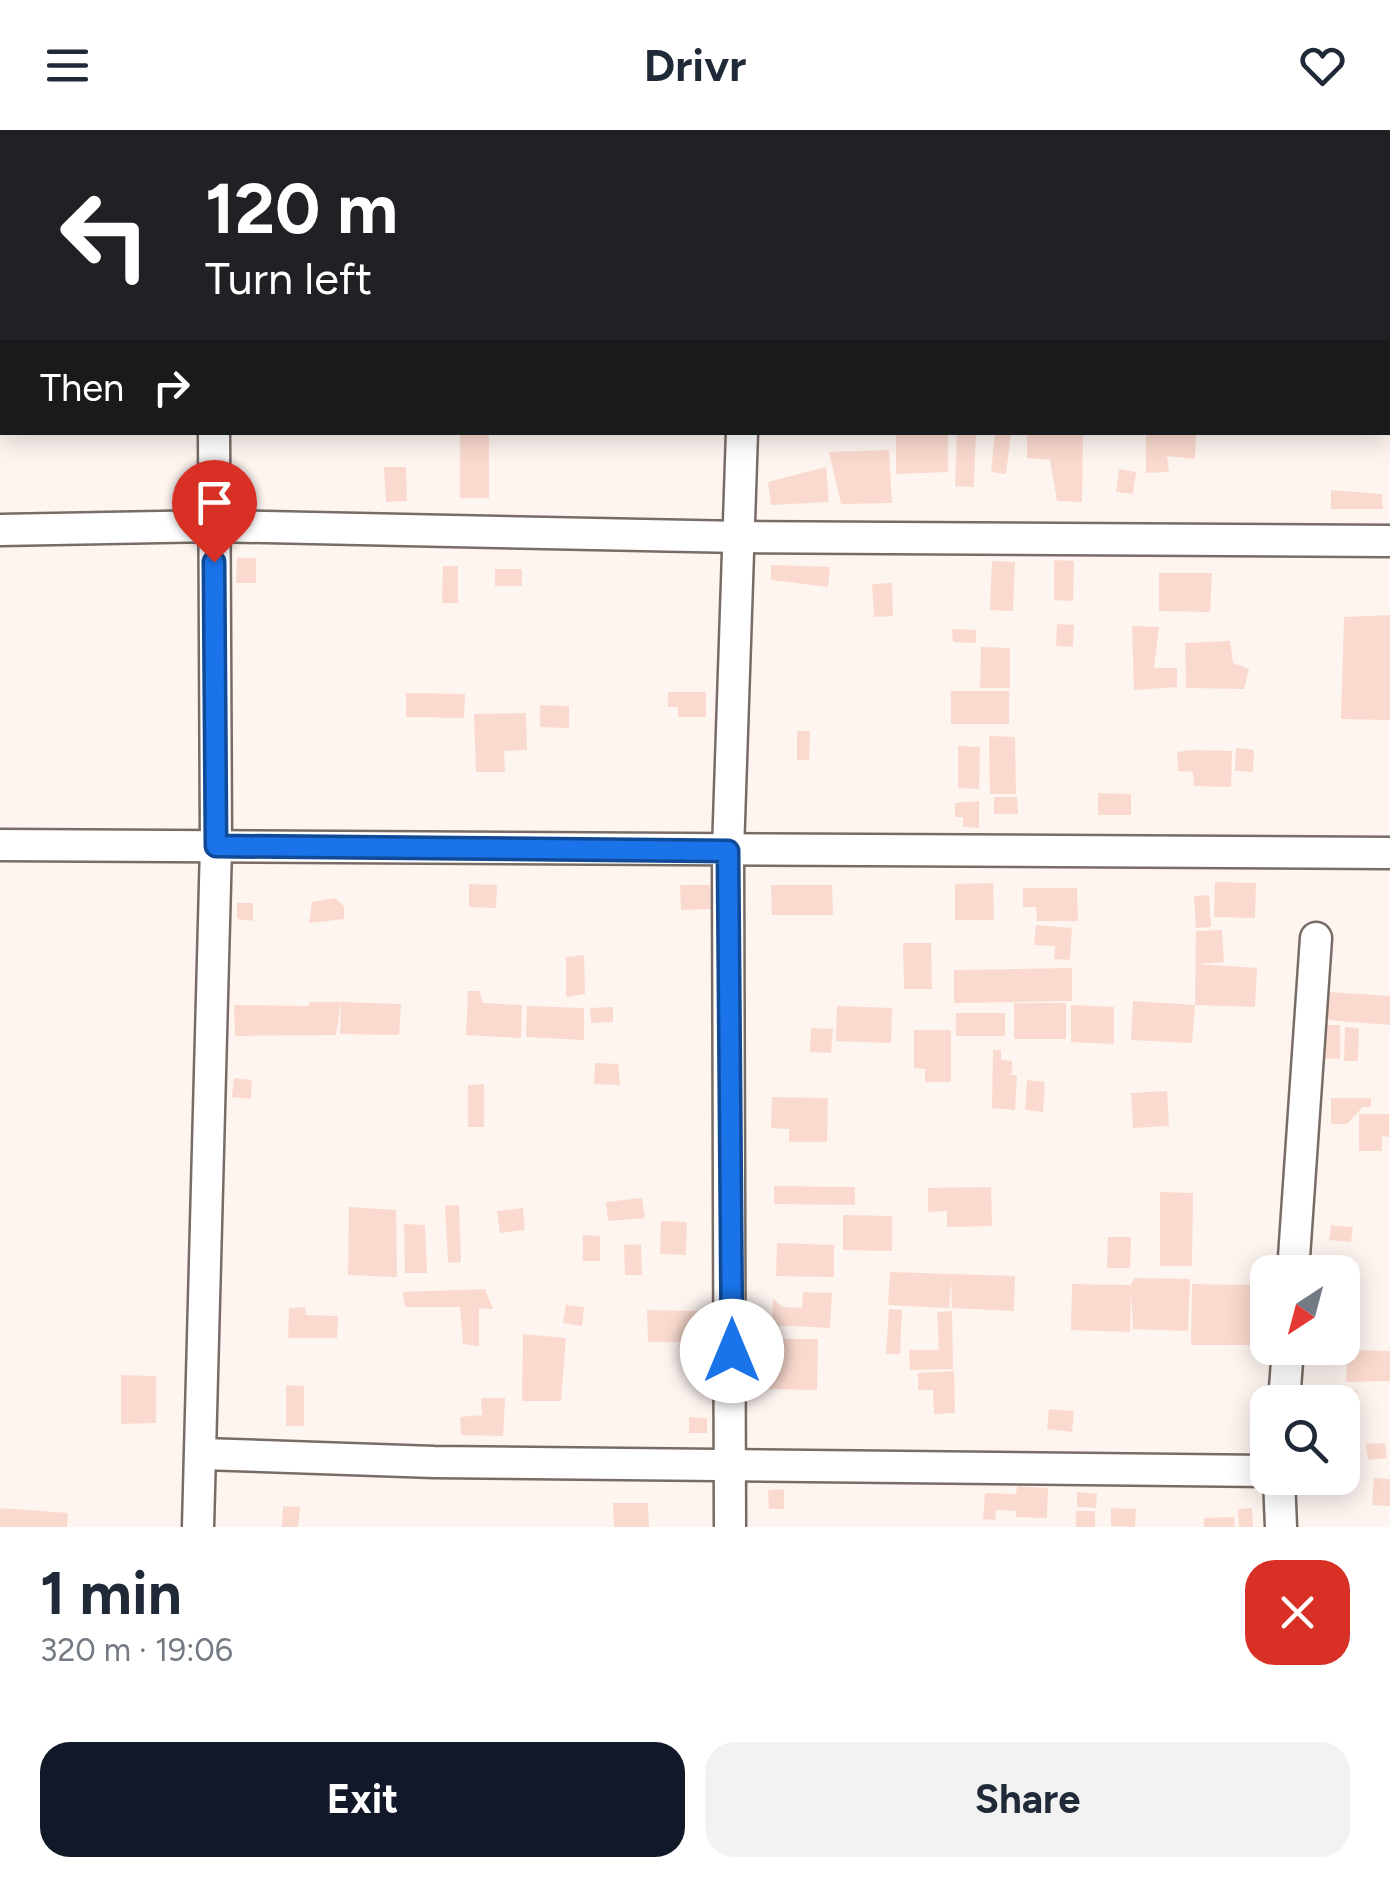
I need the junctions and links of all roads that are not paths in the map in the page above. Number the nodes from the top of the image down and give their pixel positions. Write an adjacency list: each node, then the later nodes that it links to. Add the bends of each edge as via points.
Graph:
1 (214, 435): 3 (street)
2 (742, 435): 5 (street)
3 (214, 526): 4 (street); 5 (street); 8 (street)
4 (0, 530)
5 (742, 538): 6 (street); 9 (street)
6 (1390, 541)
7 (0, 846): 8 (street)
8 (216, 846): 9 (street); 13 (street)
9 (728, 851): 10 (street); 14 (street)
10 (1390, 853)
11 (1316, 938): 12 (street)
12 (1294, 1255)
13 (203, 1454): 14 (street); 17 (street)
14 (732, 1464): 15 (street); 18 (street)
15 (1250, 1471)
16 (1280, 1495): 19 (street)
17 (198, 1527)
18 (730, 1527)
19 (1281, 1527)

